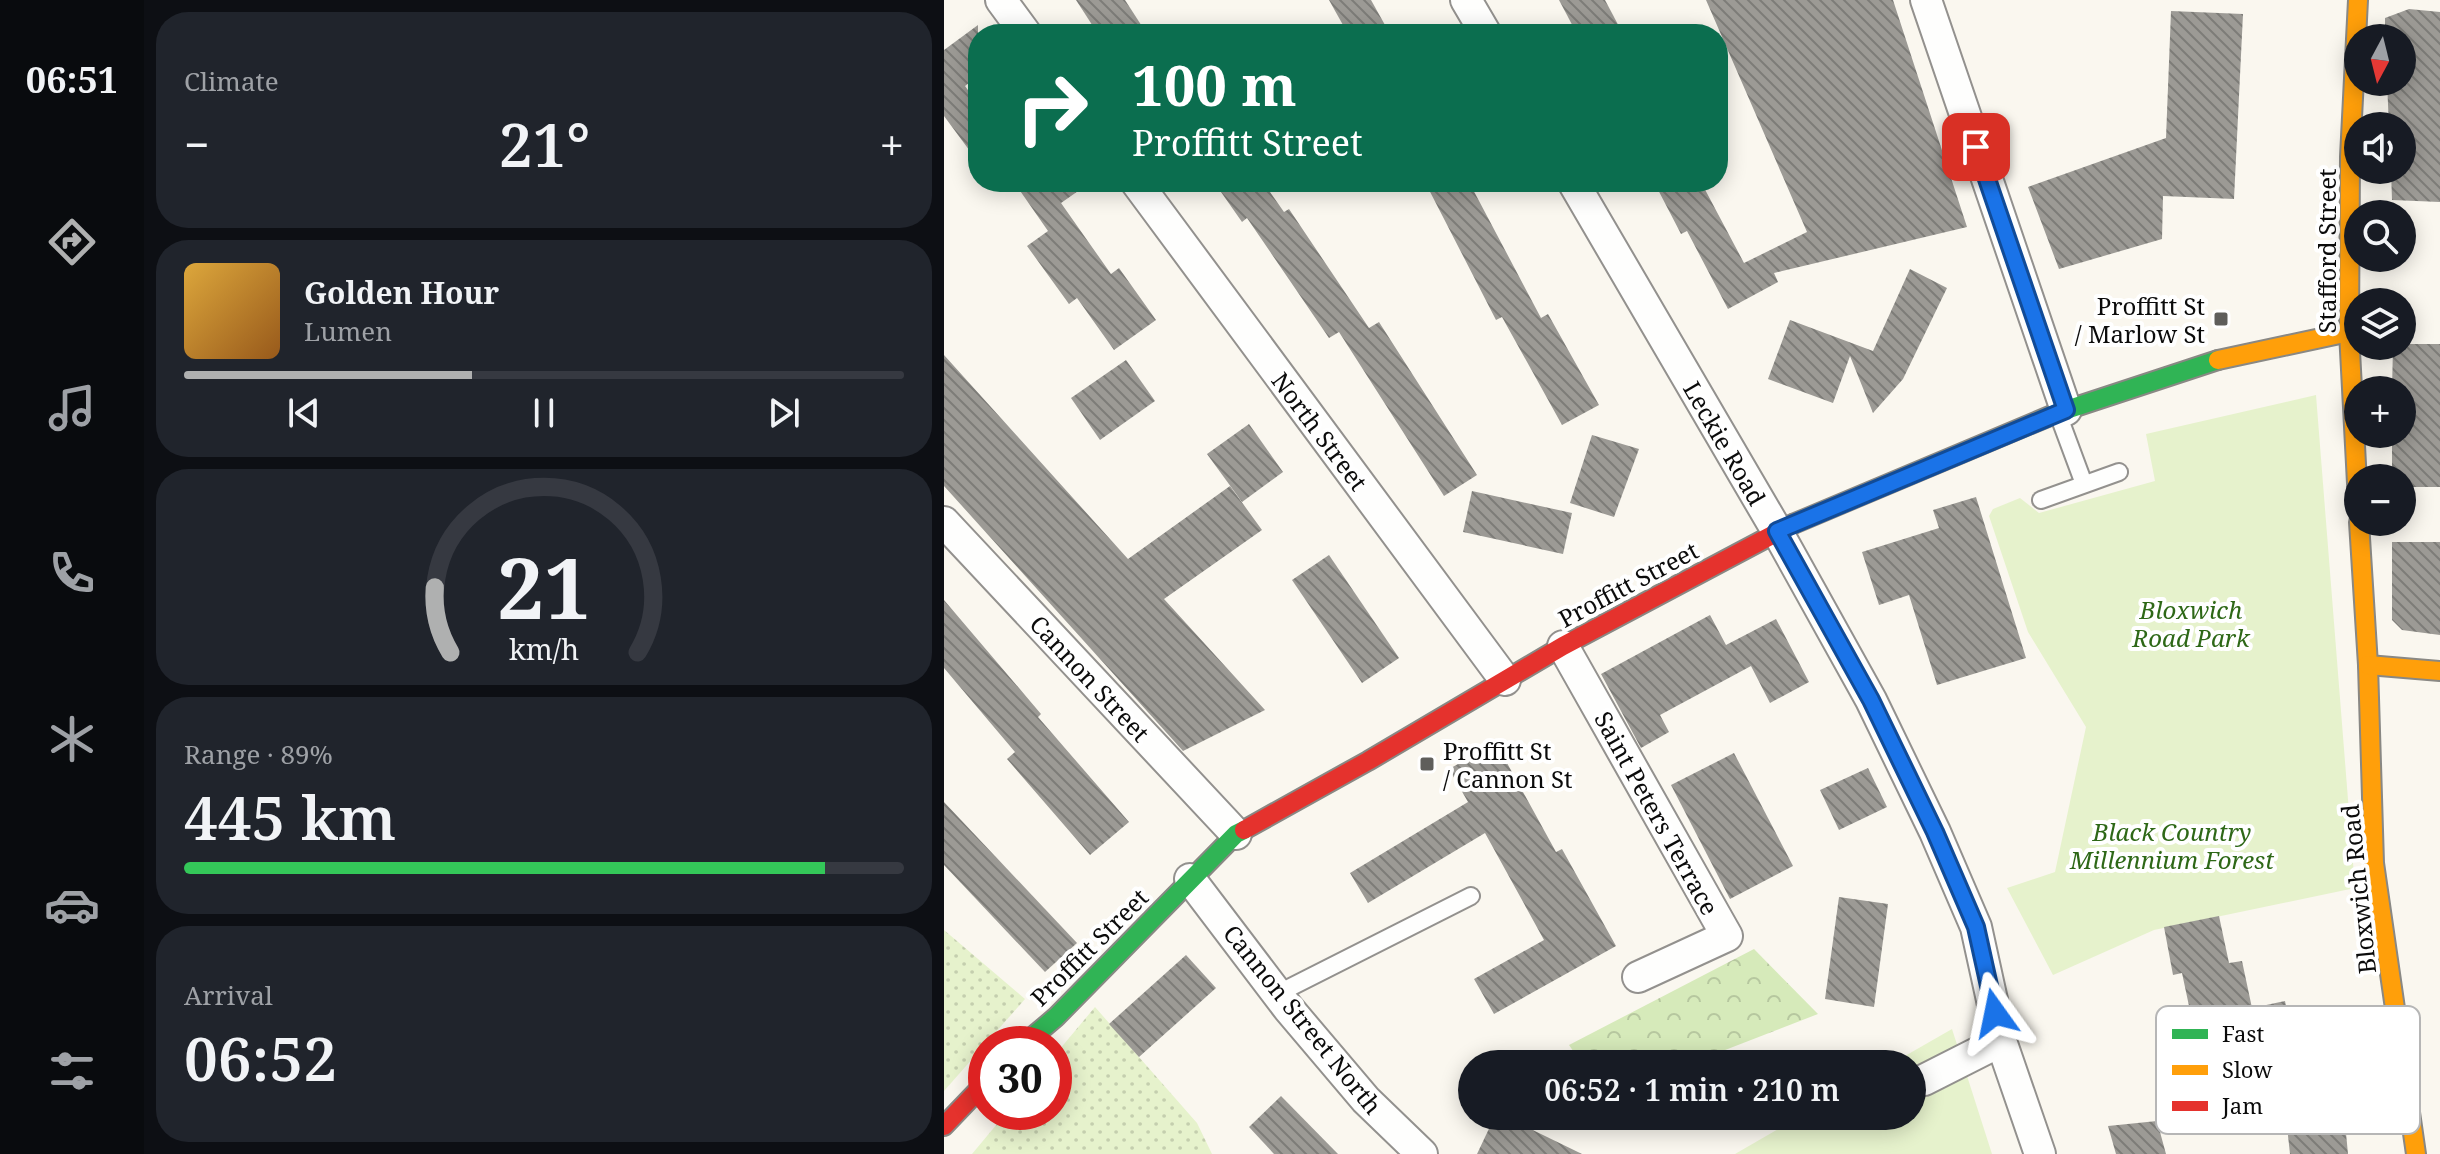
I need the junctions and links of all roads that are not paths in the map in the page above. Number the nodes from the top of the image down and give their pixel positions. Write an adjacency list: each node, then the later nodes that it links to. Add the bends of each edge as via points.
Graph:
1 (1001, 0): 5 (street)
2 (1466, 0): 6 (street)
3 (1926, 0): 12 (street)
4 (2358, 0): 9 (street, Stafford Street)
5 (1019, 24)
6 (1480, 24)
7 (1143, 192): 23 (street, North Street)
8 (1579, 192): 18 (street, Leckie Road)
9 (2349, 288)
10 (2344, 333): 12 (street, Proffitt Street, via 2213,361)
11 (2350, 360): 13 (street, Stafford Street)
12 (2062, 412): 15 (lane); 18 (street, Proffitt Street)
13 (2356, 464)
14 (2119, 472): 15 (lane)
15 (2084, 484): 16 (lane)
16 (2041, 500)
17 (944, 522): 24 (street, Cannon Street)
18 (1777, 531): 20 (street, Proffitt Street); 31 (street, Leckie Road, via 1871,700 1935,832 1976,927)
19 (2360, 536): 21 (street)
20 (1563, 646): 23 (street, Proffitt Street); 27 (street, Saint Peters Terrace, via 1727,936)
21 (2368, 665): 22 (street); 29 (street, Bloxwich Road, via 2374,863)
22 (2440, 671)
23 (1505, 680): 24 (street, Proffitt Street)
24 (1236, 834): 25 (street, Proffitt Street)
25 (1190, 879): 28 (street, Cannon Street North); 30 (street, Proffitt Street)
26 (1471, 896): 28 (lane)
27 (1638, 977)
28 (1277, 994): 37 (street, Cannon Street North, via 1366,1100)
29 (2395, 1006)
30 (1045, 1026)
31 (2001, 1041): 32 (street); 38 (street, Leckie Road)
32 (1926, 1079)
33 (968, 1101): 34 (street)
34 (944, 1126)
35 (2413, 1134): 39 (street, Bloxwich Road)
36 (2440, 1151): 39 (street)
37 (1422, 1154)
38 (2040, 1154)
39 (2416, 1154)

